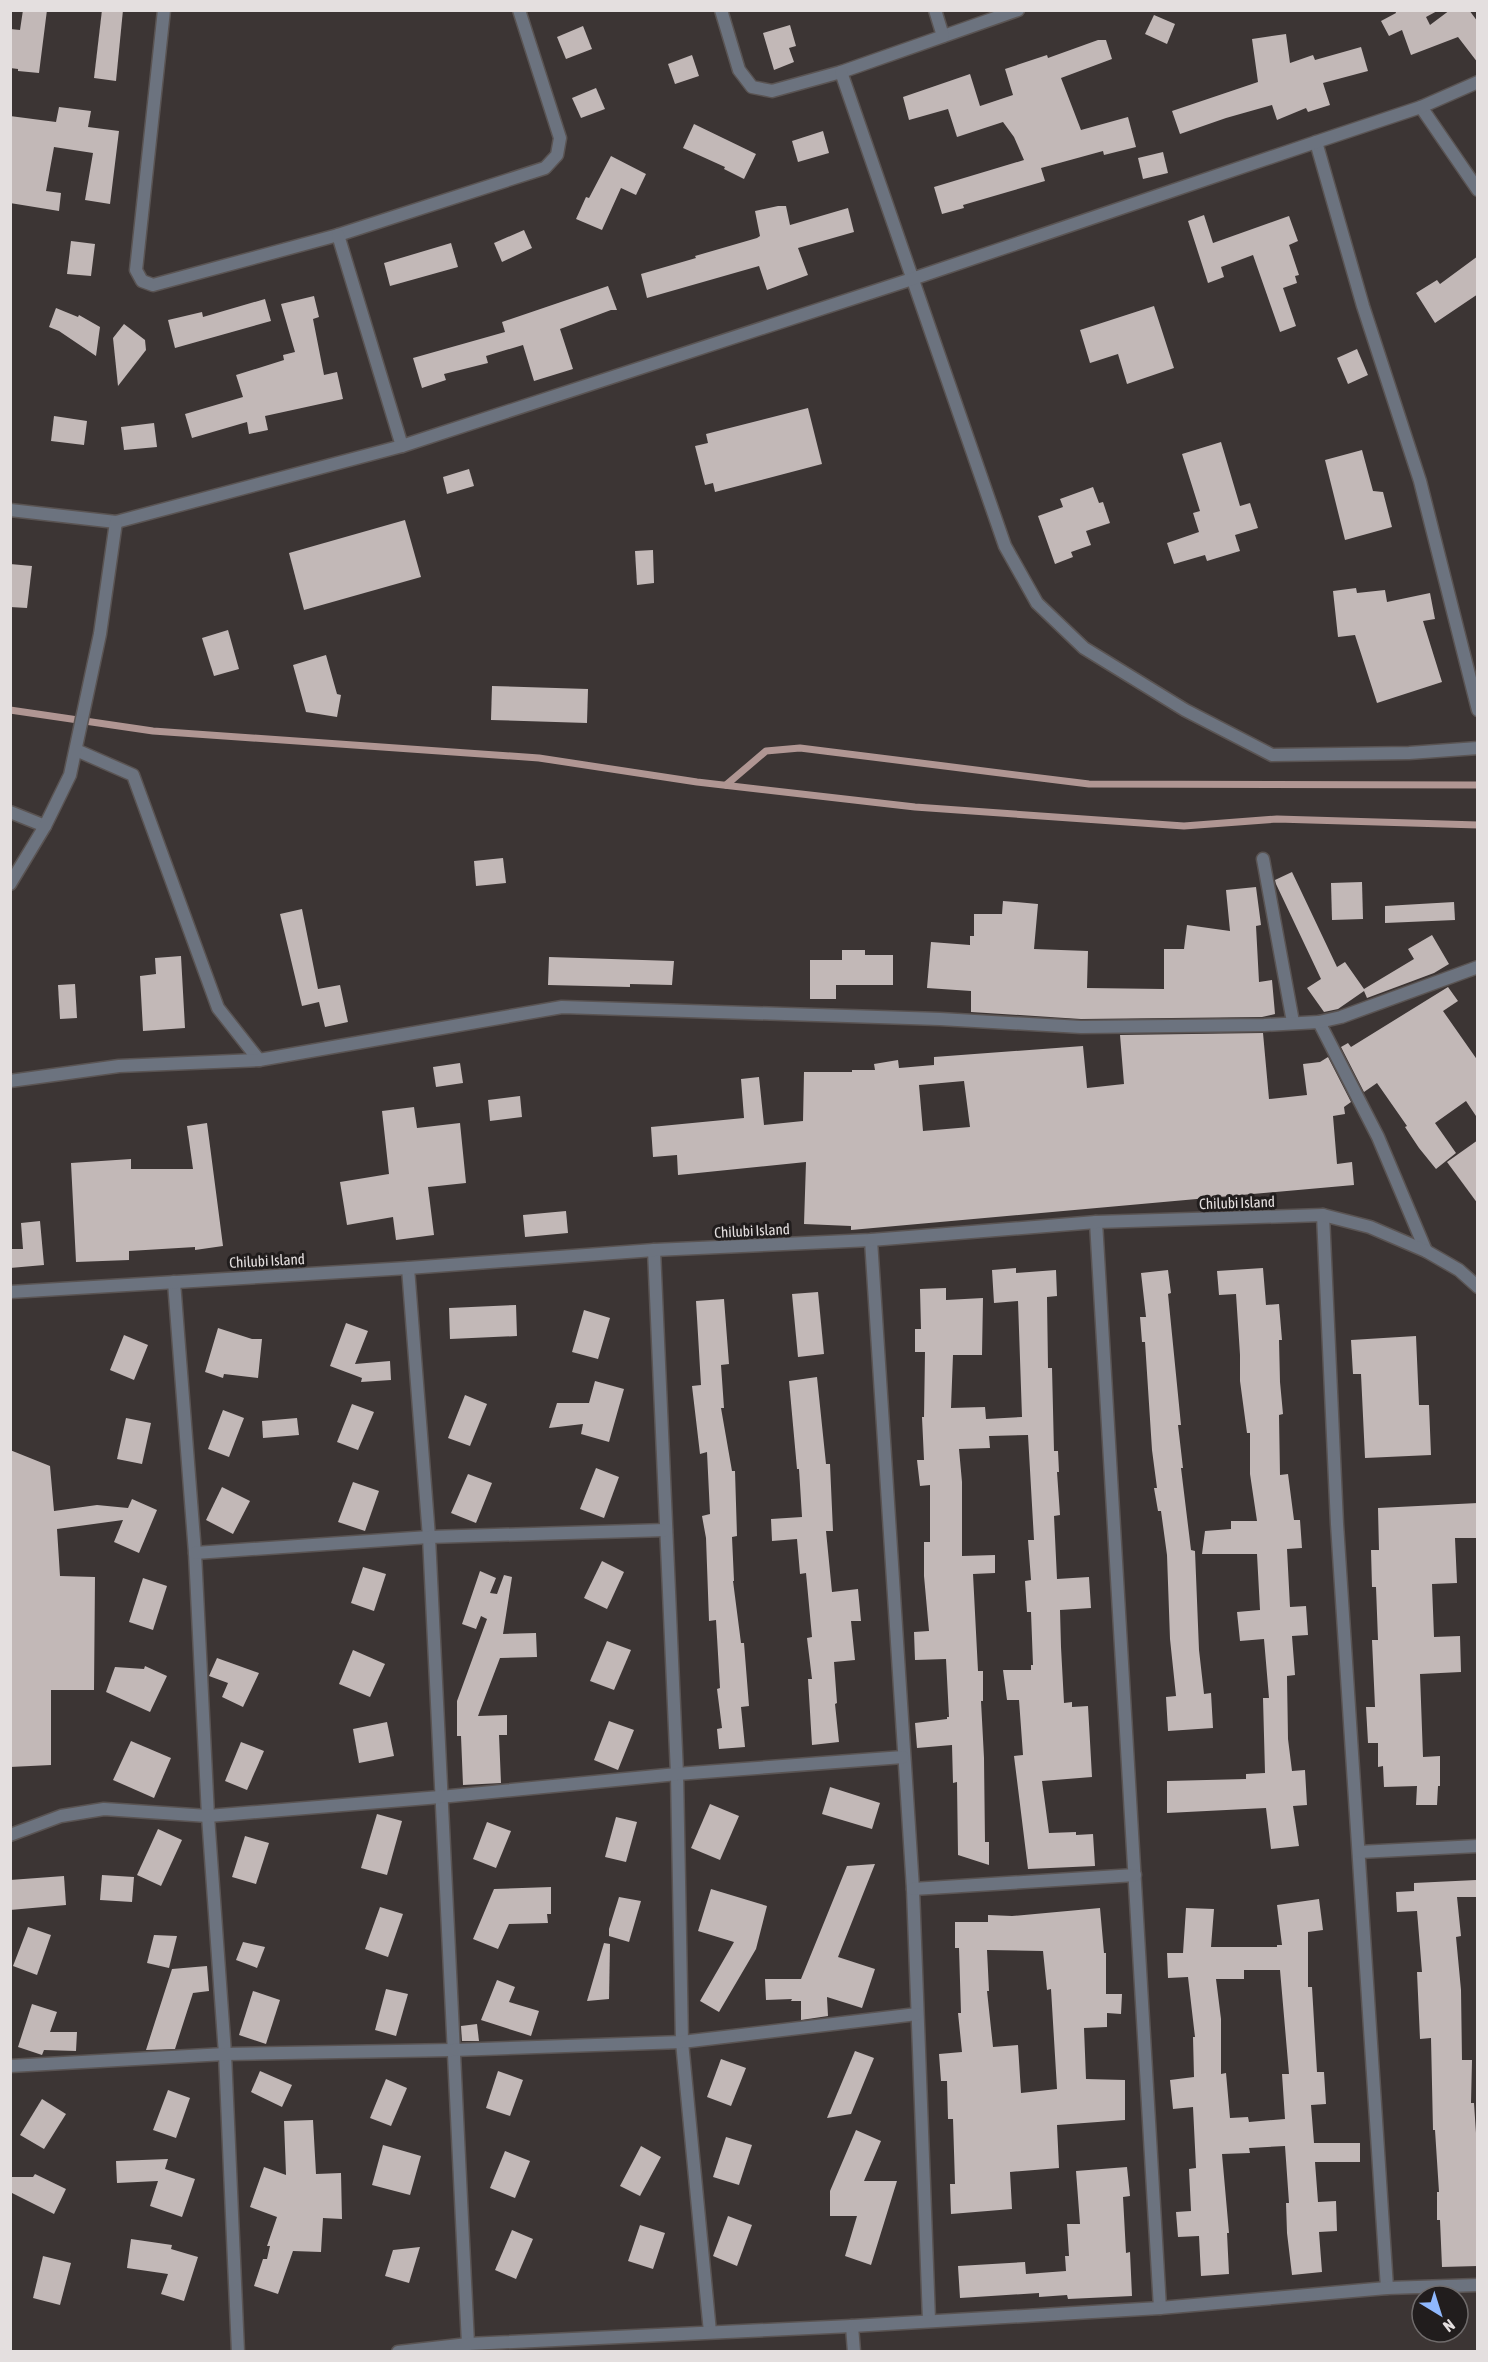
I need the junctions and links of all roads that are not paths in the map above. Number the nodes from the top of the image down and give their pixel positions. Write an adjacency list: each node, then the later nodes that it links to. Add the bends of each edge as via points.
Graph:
1 (164, 10): 12 (street, via 136,270 142,281 153,285)
2 (519, 10): 12 (street, via 560,138 557,155 545,168)
3 (721, 10): 7 (street, via 739,70 752,87 772,91)
4 (935, 10): 6 (street)
5 (1018, 10): 6 (street)
6 (943, 36): 7 (street)
7 (841, 72): 13 (street)
8 (1478, 82): 9 (street)
9 (1421, 107): 10 (street); 11 (street)
10 (1316, 142): 13 (street); 17 (street, via 1363,306 1420,481)
11 (1478, 190)
12 (338, 235): 14 (street)
13 (912, 279): 14 (street); 18 (street, via 1005,546 1037,603 1084,648 1185,710 1272,755)
14 (402, 446): 16 (street)
15 (10, 510): 16 (street)
16 (116, 522): 19 (street, via 100,634)
17 (1478, 710)
18 (1478, 748)
19 (76, 750): 21 (street, via 70,775); 27 (street, via 133,775 218,1008)
20 (10, 812): 21 (street)
21 (45, 826): 23 (street)
22 (1263, 859): 25 (street)
23 (10, 884)
24 (1478, 967): 26 (street)
25 (1293, 1022): 26 (street); 27 (street, via 1081,1027 562,1007)
26 (1319, 1022): 33 (street, via 1378,1137)
27 (259, 1060): 28 (street, via 119,1066)
28 (10, 1081)
29 (1323, 1215): 30 (street, Chilubi Island); 33 (street, Chilubi Island, via 1370,1227); 47 (street, via 1337,1524)
30 (1096, 1222): 31 (street, Chilubi Island); 48 (street)
31 (871, 1240): 32 (street, Chilubi Island); 41 (street)
32 (654, 1250): 34 (street, Chilubi Island); 38 (street)
33 (1426, 1251): 36 (street, Chilubi Island, via 1459,1270)
34 (408, 1268): 35 (street, Chilubi Island); 39 (street)
35 (174, 1281): 37 (street, Chilubi Island); 40 (street)
36 (1478, 1287)
37 (10, 1292)
38 (666, 1530): 39 (street); 42 (street)
39 (429, 1538): 40 (street); 43 (street)
40 (195, 1552): 44 (street)
41 (903, 1757): 42 (street); 49 (street)
42 (677, 1774): 43 (street); 51 (street)
43 (440, 1797): 44 (street); 52 (street)
44 (208, 1816): 45 (street, via 104,1809 61,1816); 53 (street)
45 (10, 1835)
46 (1478, 1846): 47 (street)
47 (1359, 1852): 56 (street)
48 (1135, 1875): 49 (street); 57 (street)
49 (913, 1889): 50 (street)
50 (917, 2014): 51 (street); 58 (street)
51 (682, 2042): 52 (street); 60 (street)
52 (453, 2050): 53 (street); 61 (street)
53 (225, 2054): 54 (street); 62 (street)
54 (10, 2066)
55 (1478, 2285): 56 (street)
56 (1387, 2288): 57 (street)
57 (1160, 2308): 58 (street)
58 (929, 2320): 59 (street)
59 (852, 2326): 60 (street); 64 (street)
60 (710, 2331): 61 (street)
61 (468, 2344): 63 (street)
62 (238, 2352)
63 (398, 2352)
64 (854, 2352)

